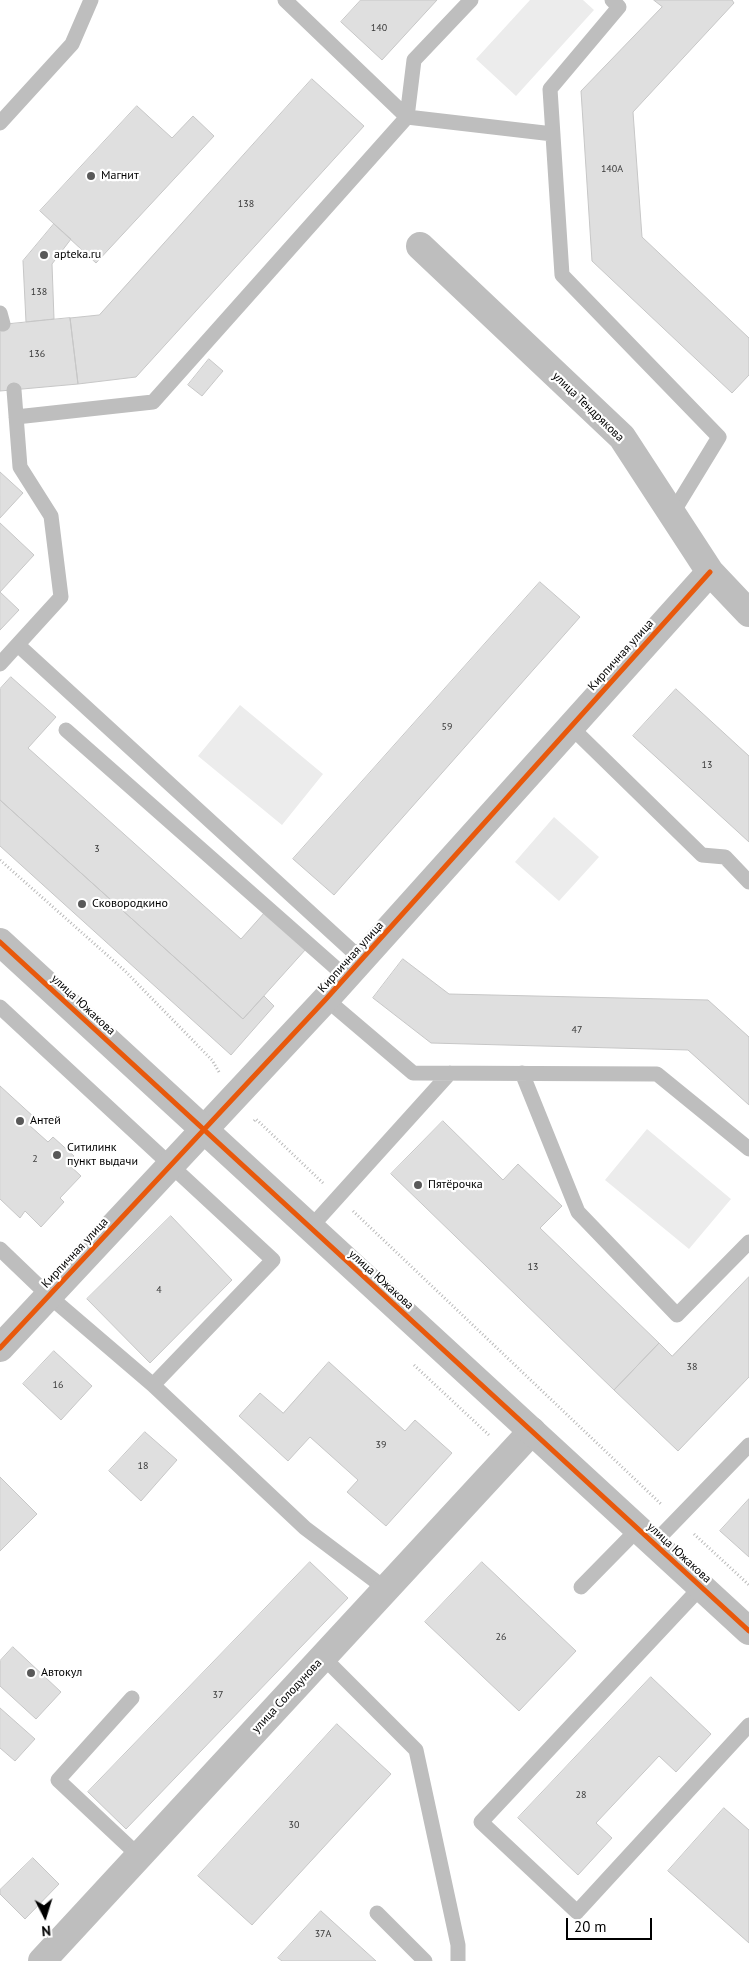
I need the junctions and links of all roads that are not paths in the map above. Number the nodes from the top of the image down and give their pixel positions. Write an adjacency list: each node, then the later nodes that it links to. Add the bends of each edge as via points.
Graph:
1 (91, 0): 6 (lane, via 72,44)
2 (285, 0): 5 (lane)
3 (471, 0): 5 (lane, via 414,60)
4 (612, 0): 7 (lane, via 619,7 550,89)
5 (407, 117): 7 (lane); 10 (lane, via 153,402)
6 (0, 123)
7 (553, 134): 11 (lane, via 562,275 719,437)
8 (420, 246): 11 (street, улица Тендрякова, via 622,437)
9 (14, 390): 10 (lane)
10 (16, 417): 14 (lane, via 20,467 51,516 62,597)
11 (672, 514): 12 (street, улица Тендрякова)
12 (710, 572): 13 (street, улица Тендрякова); 16 (street, Кирпичная улица)
13 (749, 613)
14 (18, 645): 15 (lane); 20 (lane)
15 (0, 664)
16 (571, 727): 18 (lane, via 702,856 725,857); 20 (street, Кирпичная улица)
17 (66, 730): 20 (lane, via 172,822)
18 (749, 882)
19 (0, 942): 25 (street, улица Южакова)
20 (354, 968): 21 (street, Кирпичная улица)
21 (326, 999): 23 (lane, via 413,1073); 25 (street, Кирпичная улица)
22 (0, 1007): 27 (lane)
23 (450, 1073): 24 (lane); 28 (lane)
24 (522, 1073): 26 (lane, via 657,1074); 29 (lane, via 578,1212 677,1315)
25 (203, 1130): 27 (street, Кирпичная улица); 28 (street, улица Южакова)
26 (749, 1149)
27 (171, 1165): 31 (street, Кирпичная улица); 33 (lane, via 273,1260)
28 (310, 1228): 34 (street, улица Южакова)
29 (749, 1242)
30 (0, 1249): 31 (lane)
31 (49, 1296): 32 (street, Кирпичная улица); 33 (lane)
32 (0, 1348)
33 (154, 1385): 39 (lane, via 305,1528)
34 (532, 1431): 36 (street, улица Южакова); 39 (street, улица Солодунова)
35 (749, 1444): 36 (lane)
36 (646, 1536): 37 (lane); 38 (street, улица Южакова)
37 (581, 1587)
38 (701, 1587): 40 (street, улица Южакова); 43 (lane, via 481,1822 577,1912)
39 (386, 1589): 41 (street, улица Солодунова)
40 (749, 1631)
41 (324, 1657): 44 (street, улица Солодунова); 48 (lane, via 416,1750 458,1944)
42 (132, 1698): 44 (lane, via 58,1780)
43 (749, 1725)
44 (139, 1856): 46 (street, улица Солодунова)
45 (377, 1913): 47 (lane)
46 (42, 1961)
47 (425, 1961)
48 (458, 1961)

